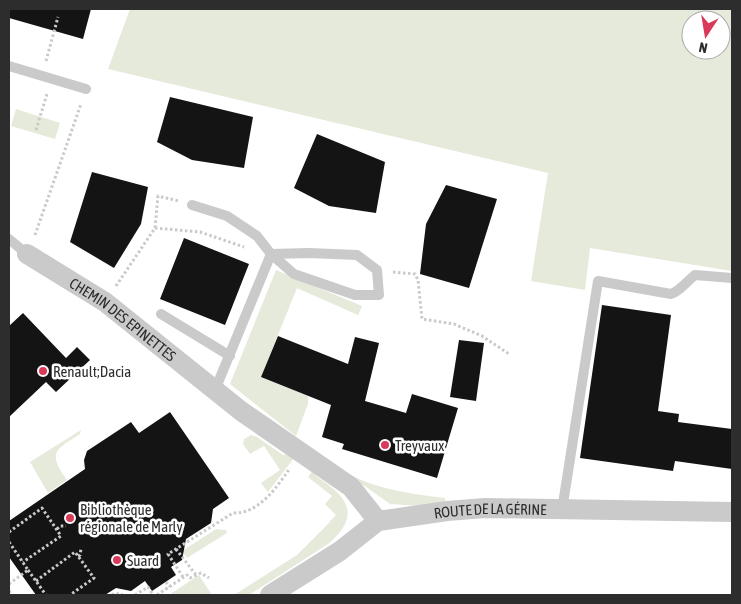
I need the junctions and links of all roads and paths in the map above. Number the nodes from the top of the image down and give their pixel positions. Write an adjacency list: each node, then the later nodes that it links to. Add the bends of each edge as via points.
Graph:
1 (58, 18): 3 (path)
2 (9, 66): 3 (lane)
3 (47, 78): 4 (lane); 5 (path)
4 (86, 89): 9 (path)
5 (36, 130)
6 (158, 196): 8 (path)
7 (192, 205): 12 (lane, via 227,216 257,236)
8 (154, 228): 12 (path, via 200,232); 15 (path)
9 (35, 233)
10 (9, 239): 11 (lane)
11 (27, 254): 19 (street, CHEMIN DES EPINETTES, via 105,302)
12 (271, 254): 13 (lane, via 357,255); 13 (lane, via 294,274 355,295 379,295); 18 (lane)
13 (377, 270): 17 (path, via 415,274 422,319 454,324 482,336)
14 (732, 278): 21 (lane, via 695,275 678,292 671,294 598,282)
15 (115, 287)
16 (161, 314): 18 (lane)
17 (508, 354)
18 (230, 356): 19 (lane)
19 (215, 390): 20 (street, CHEMIN DES EPINETTES)
20 (310, 460): 23 (street, CHEMIN DES EPINETTES, via 351,487); 29 (path, via 304,469 295,462 264,500 243,513 233,513)
21 (562, 510): 22 (street, ROUTE DE LA GÉRINE); 23 (street, ROUTE DE LA GÉRINE, via 447,510)
22 (732, 512)
23 (378, 521): 48 (street, ROUTE DE LA GÉRINE, via 340,551)
24 (66, 526): 25 (path)
25 (57, 529): 26 (path, via 42,508); 31 (path, via 62,536)
26 (9, 532)
27 (9, 542): 31 (path)
28 (81, 549): 30 (path)
29 (176, 549): 33 (path); 34 (path, via 166,556)
30 (78, 556): 36 (path, via 75,552); 43 (path, via 94,578)
31 (23, 562): 32 (path)
32 (28, 570): 36 (path); 38 (path)
33 (196, 575): 34 (path); 35 (path, via 201,573)
34 (183, 577): 39 (path)
35 (209, 578)
36 (36, 581): 42 (path)
37 (166, 582): 39 (path)
38 (9, 584)
39 (169, 587): 47 (path)
40 (9, 591): 41 (path)
41 (12, 595)
42 (46, 595)
43 (70, 595)
44 (112, 595): 45 (path)
45 (123, 595)
46 (135, 595): 47 (path, via 148,587)
47 (155, 595)
48 (270, 595)

